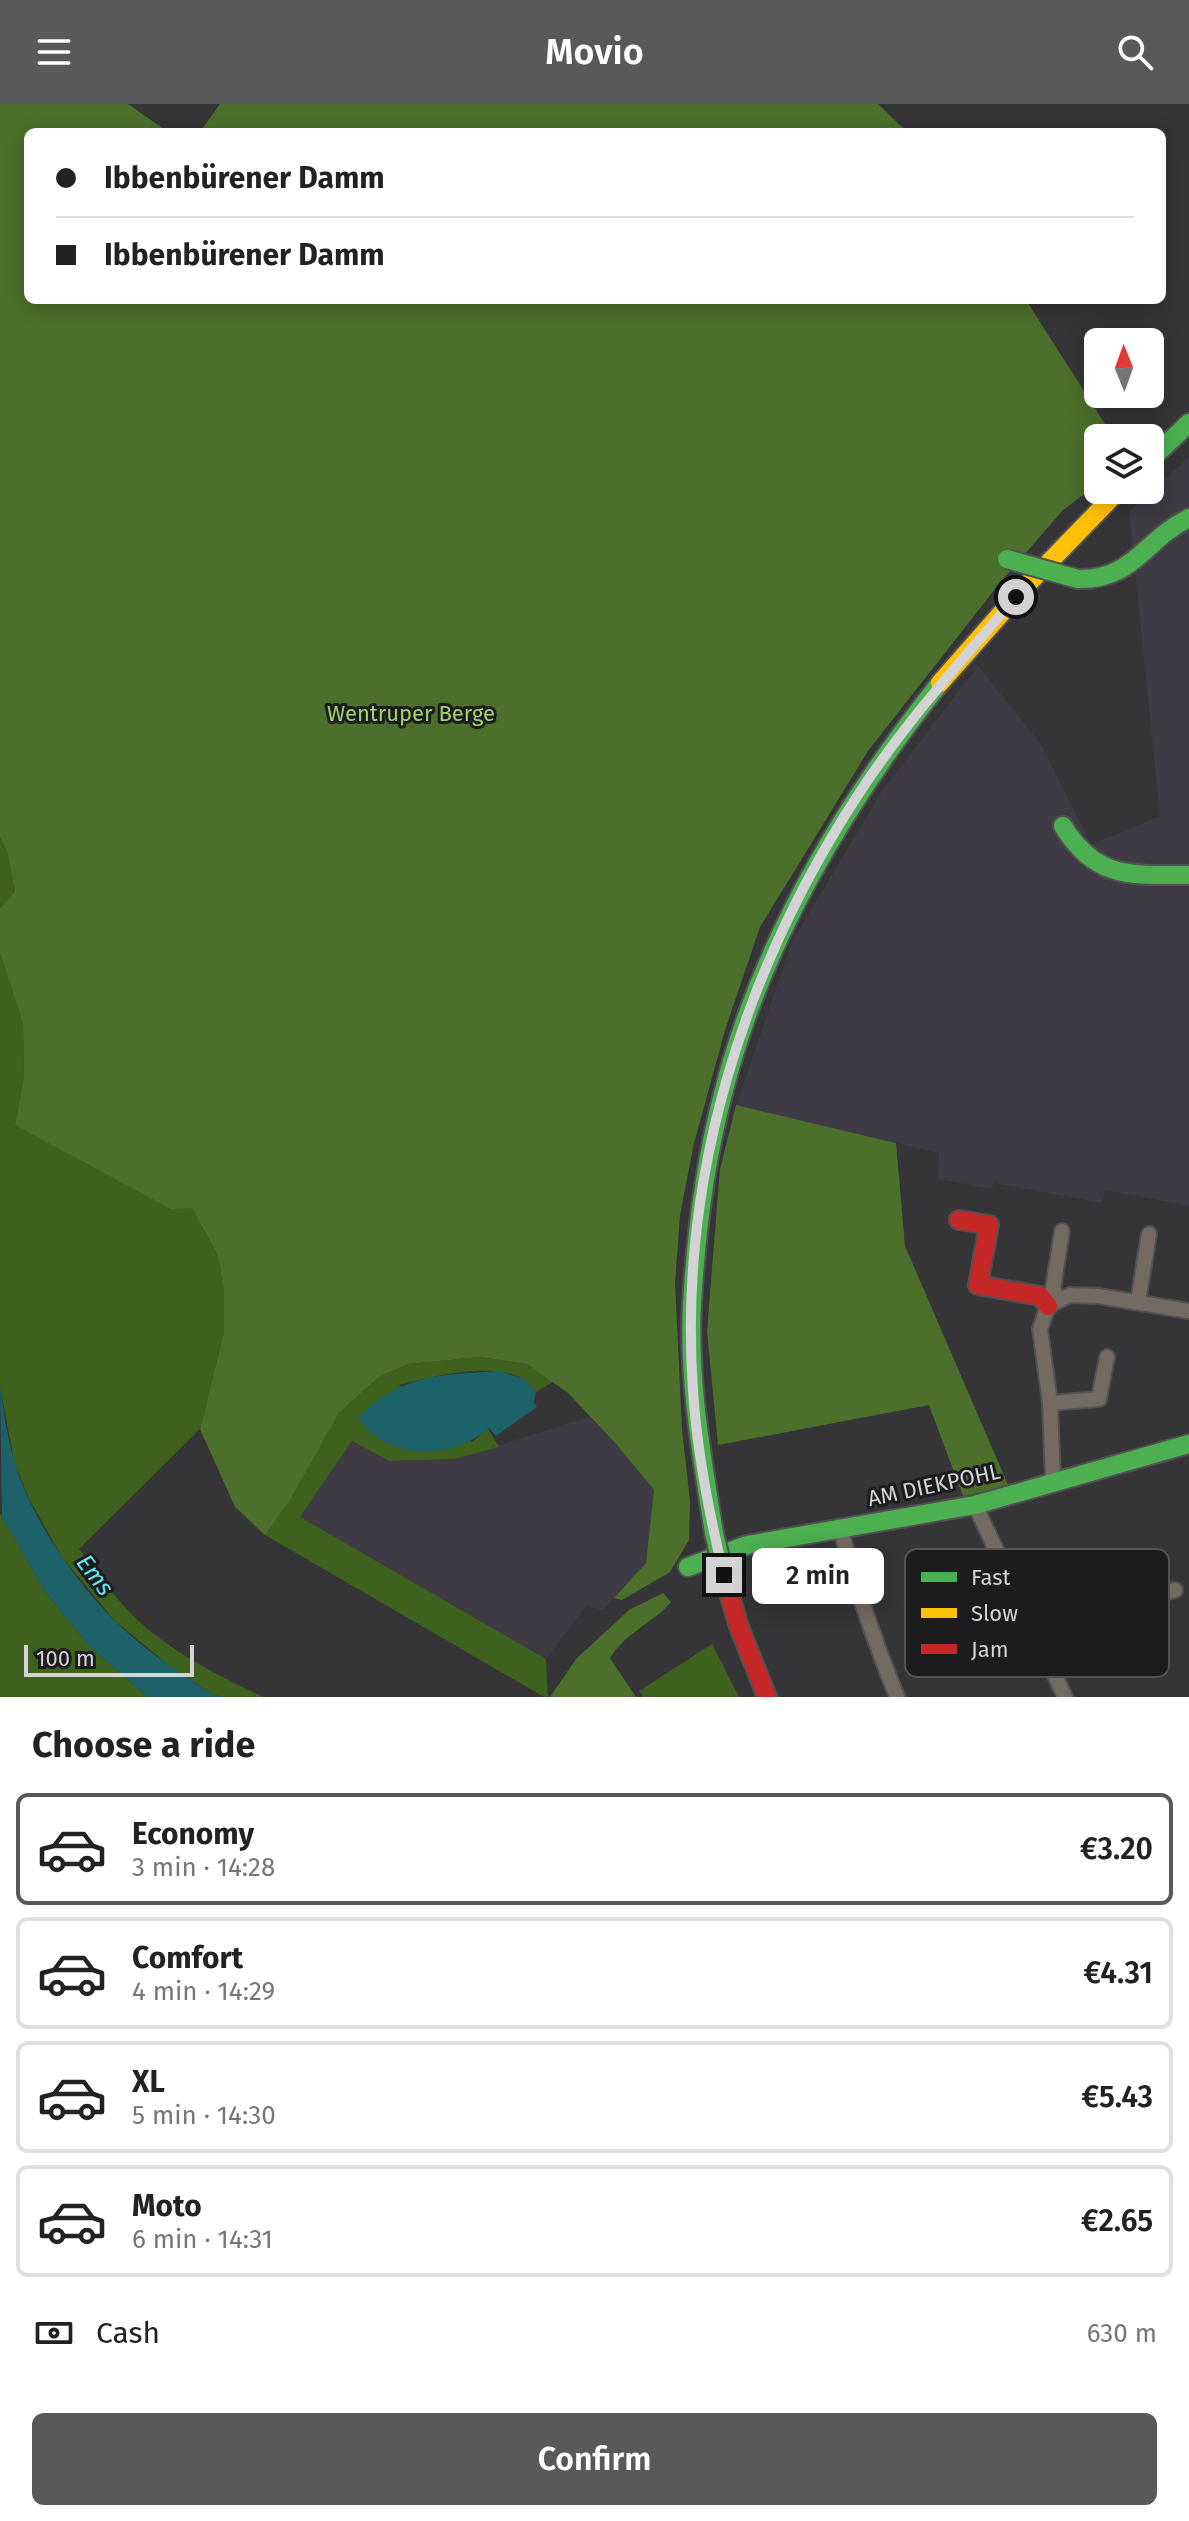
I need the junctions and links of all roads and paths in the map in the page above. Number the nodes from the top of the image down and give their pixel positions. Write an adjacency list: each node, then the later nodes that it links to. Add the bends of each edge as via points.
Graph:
1 (1189, 423): 2 (main road)
2 (1164, 447)
3 (1106, 504): 25 (main road, bridge, via 927,699 858,795 768,960 714,1126 692,1276 693,1390 724,1575)
4 (1189, 518): 5 (main road, bridge, via 1172,524 1129,567 1109,579 1078,579)
5 (1007, 559)
6 (1063, 826): 7 (main road, via 1073,846 1099,868)
7 (1189, 875)
8 (959, 1220): 12 (main road, via 989,1225 978,1285)
9 (1062, 1231): 12 (street)
10 (1149, 1234): 11 (street)
11 (1138, 1302): 12 (street, via 1070,1295); 13 (street)
12 (1053, 1303): 15 (street, via 1040,1329)
13 (1189, 1311)
14 (1107, 1357): 15 (street, via 1099,1399)
15 (1050, 1403): 17 (street)
16 (1189, 1444): 17 (main road, AM DIEKPOHL)
17 (1053, 1481): 18 (main road, AM DIEKPOHL)
18 (975, 1505): 19 (main road, AM DIEKPOHL); 20 (street)
19 (841, 1530): 21 (main road, AM DIEKPOHL, via 747,1545); 26 (street)
20 (996, 1549)
21 (688, 1567)
22 (1175, 1590): 23 (street)
23 (1169, 1592)
24 (1056, 1677): 27 (street)
25 (767, 1697)
26 (897, 1697)
27 (1065, 1697)

